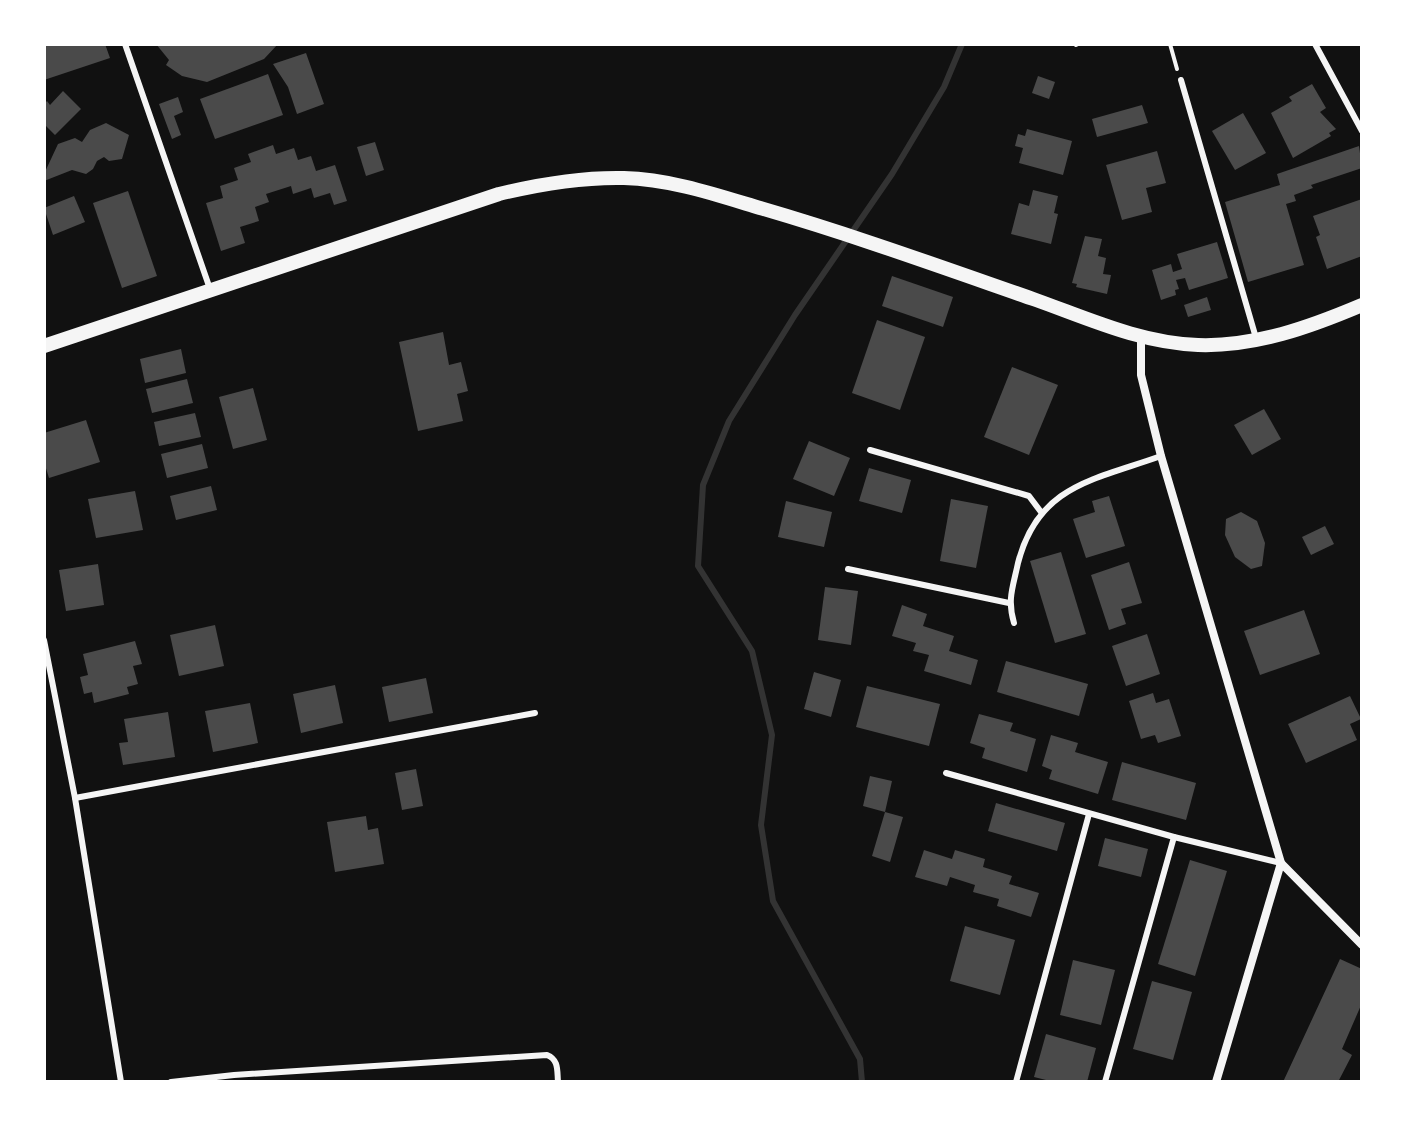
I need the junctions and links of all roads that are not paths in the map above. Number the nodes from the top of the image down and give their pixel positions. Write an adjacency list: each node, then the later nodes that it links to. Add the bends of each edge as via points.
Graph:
1 (125, 44): 5 (lane)
2 (1315, 44): 4 (lane)
3 (1181, 80): 8 (lane)
4 (1362, 131)
5 (210, 289): 7 (street, via 499,194 540,184 627,178 687,187 824,226); 9 (street)
6 (1362, 305): 8 (street)
7 (1141, 338): 8 (street, via 1199,345); 11 (street, via 1141,375)
8 (1256, 341)
9 (44, 346)
10 (870, 450): 12 (lane, via 1029,496)
11 (1161, 456): 12 (lane, via 1071,489); 22 (street)
12 (1041, 512): 14 (lane, via 1025,537)
13 (848, 569): 14 (lane)
14 (1009, 603): 15 (lane)
15 (1014, 623)
16 (44, 640): 19 (lane)
17 (535, 713): 19 (lane)
18 (946, 773): 20 (lane)
19 (75, 798): 24 (lane)
20 (1089, 814): 21 (lane); 27 (lane)
21 (1174, 837): 22 (lane); 28 (lane)
22 (1281, 863): 23 (street); 29 (street)
23 (1362, 945)
24 (121, 1082)
25 (171, 1082): 26 (lane, via 547,1055 557,1063)
26 (558, 1082)
27 (1016, 1082)
28 (1105, 1082)
29 (1216, 1082)

